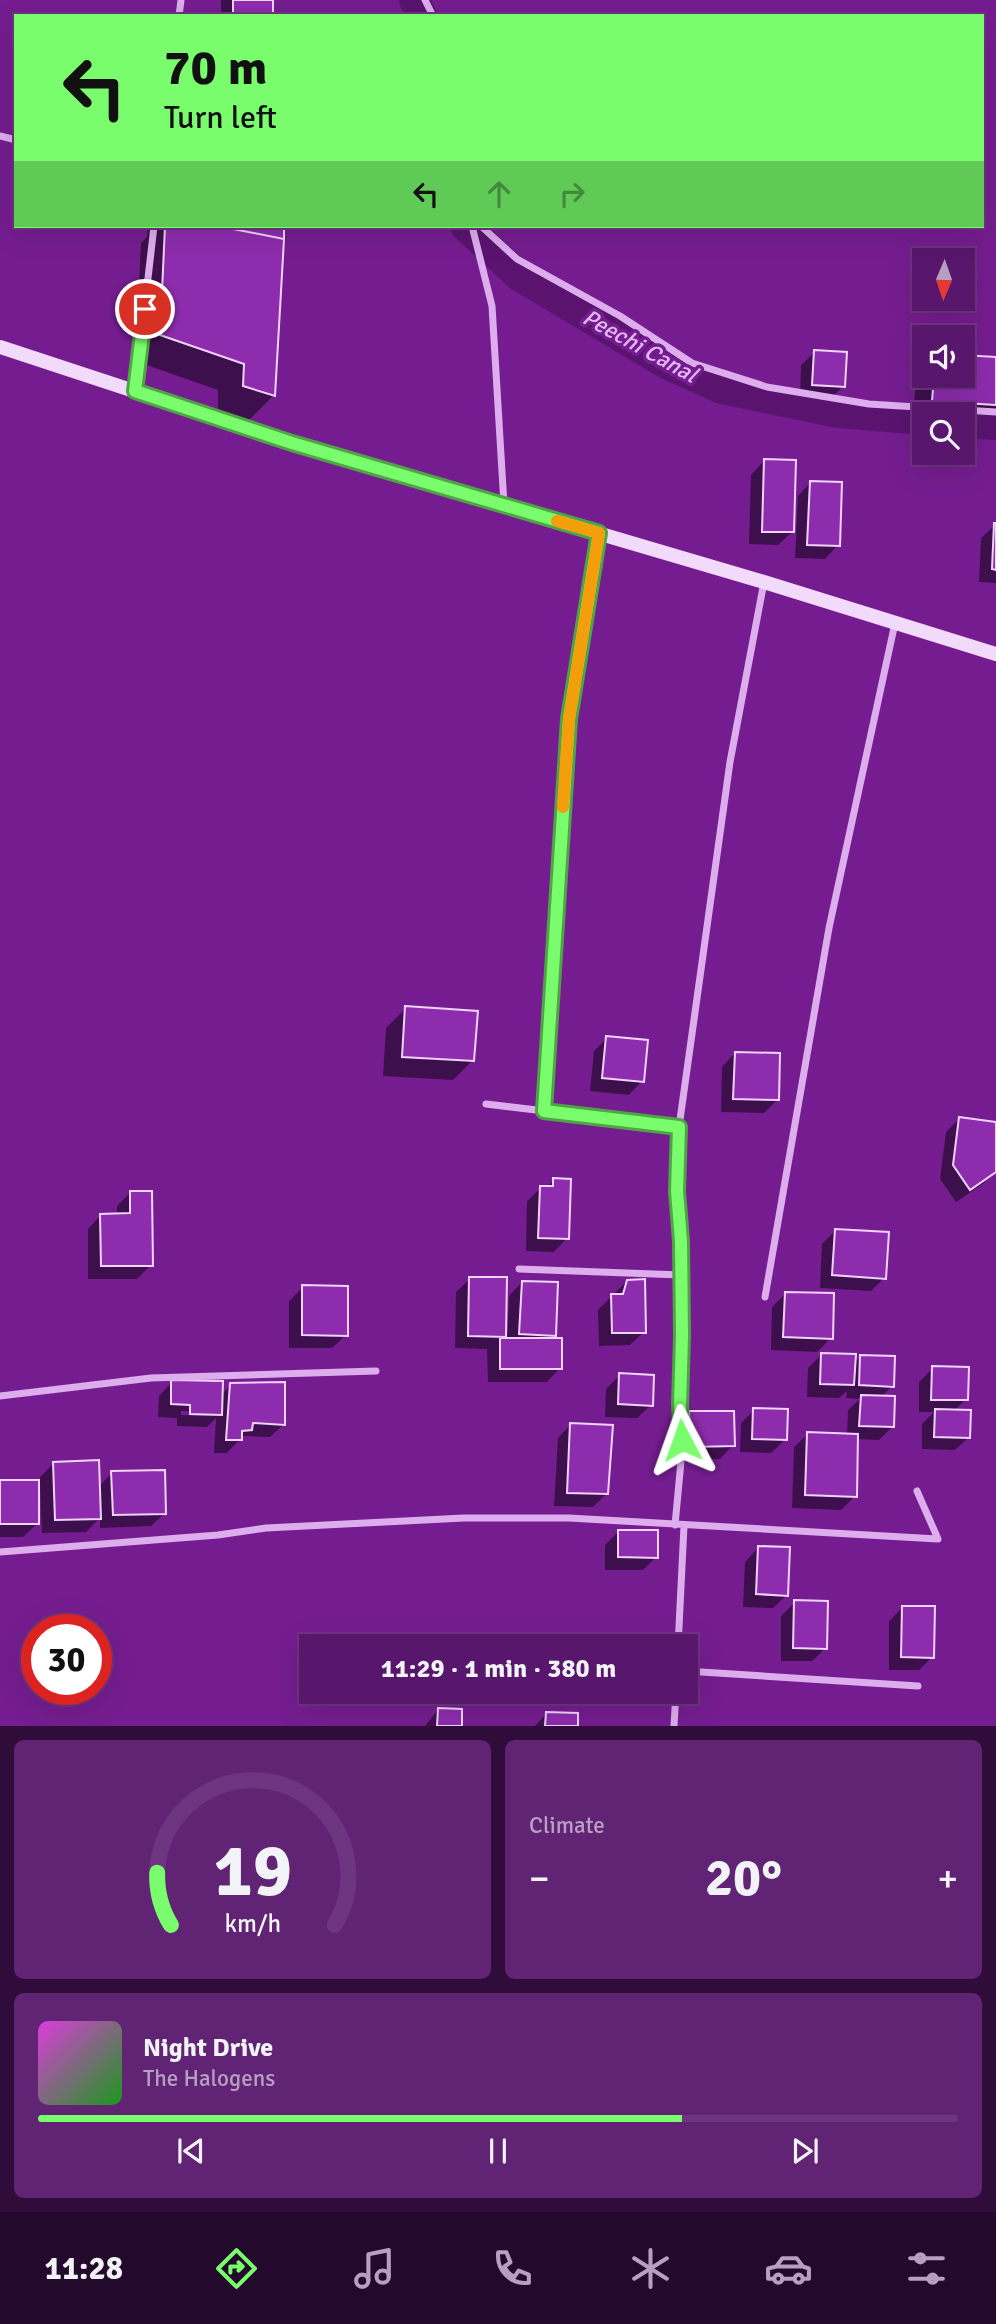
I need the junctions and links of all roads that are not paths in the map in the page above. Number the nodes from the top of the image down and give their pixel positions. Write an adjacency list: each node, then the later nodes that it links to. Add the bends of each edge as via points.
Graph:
1 (155, 228): 5 (street)
2 (472, 228): 7 (street, via 492,306)
3 (483, 228): 6 (street, via 517,259 620,316 692,363 767,387 869,404)
4 (0, 347): 5 (main road)
5 (135, 391): 7 (main road)
6 (996, 412)
7 (504, 506): 8 (main road)
8 (599, 533): 9 (main road); 13 (street, via 569,719)
9 (764, 582): 10 (main road); 14 (street, via 730,762)
10 (895, 623): 11 (main road); 17 (street, via 829,928)
11 (996, 654)
12 (486, 1104): 13 (street)
13 (544, 1111): 14 (street)
14 (679, 1127): 16 (street)
15 (519, 1269): 16 (street)
16 (681, 1275): 21 (street)
17 (765, 1297)
18 (376, 1371): 19 (street, via 151,1378)
19 (0, 1395)
20 (917, 1491): 21 (street, via 938,1539)
21 (680, 1525): 22 (street, via 464,1518 266,1528); 23 (street)
22 (0, 1552)
23 (678, 1634)
24 (698, 1672): 25 (street)
25 (918, 1686)
26 (675, 1704): 27 (street)
27 (674, 1726)

